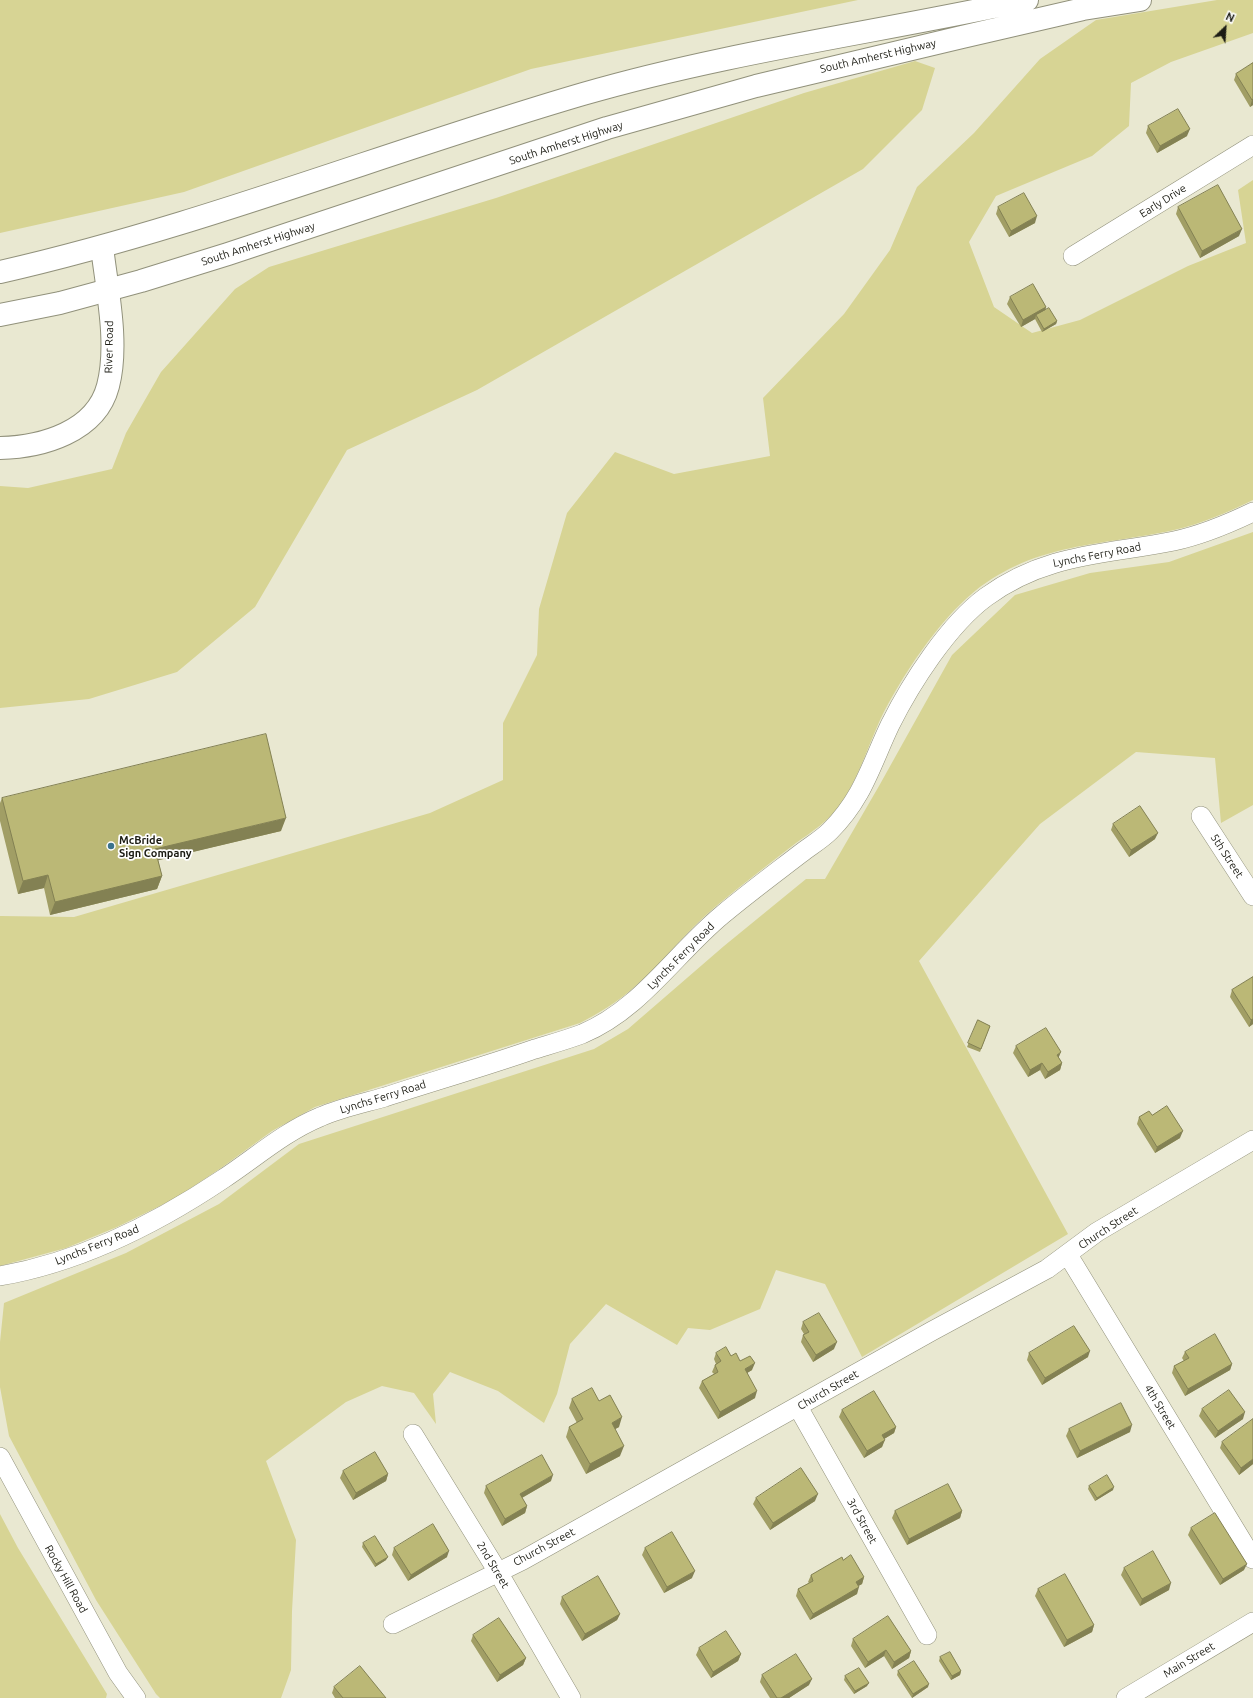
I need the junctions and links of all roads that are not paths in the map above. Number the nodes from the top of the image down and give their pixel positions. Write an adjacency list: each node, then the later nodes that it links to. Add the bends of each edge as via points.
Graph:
1 (1027, 0): 4 (main road, via 681,69 584,94 176,226)
2 (1140, 0): 7 (main road, South Amherst Highway, via 1083,9 864,59 685,106 607,128 228,254)
3 (1253, 145): 5 (street, Early Drive)
4 (102, 247): 6 (main road); 7 (main road, River Road)
5 (1073, 256)
6 (0, 272)
7 (107, 291): 8 (main road, South Amherst Highway); 9 (main road, River Road, via 111,368 108,387 101,403 76,429 34,445)
8 (0, 315)
9 (0, 448)
10 (1253, 512): 15 (street, Lynchs Ferry Road, via 1225,525 1178,540 1069,558 1043,566 1011,580 982,600 956,624 915,679 890,724 863,788 847,814 826,835 693,940 641,995 614,1017 584,1033 319,1117 277,1140 227,1177 168,1214 122,1237 70,1258)
11 (1201, 816): 12 (street, 5th Street)
12 (1253, 896)
13 (1253, 1140): 14 (street, Church Street, via 1097,1232)
14 (1068, 1255): 16 (street, Church Street); 19 (street, 4th Street)
15 (0, 1276)
16 (798, 1407): 20 (street, Church Street); 23 (street, 3rd Street)
17 (413, 1434): 20 (street, 2nd Street)
18 (0, 1457): 24 (street, Rocky Hill Road, via 118,1673)
19 (1253, 1559)
20 (498, 1572): 22 (street, Church Street); 25 (street, 2nd Street)
21 (1253, 1622): 26 (street, Main Street)
22 (393, 1624)
23 (927, 1636)
24 (136, 1698)
25 (571, 1698)
26 (1126, 1698)

